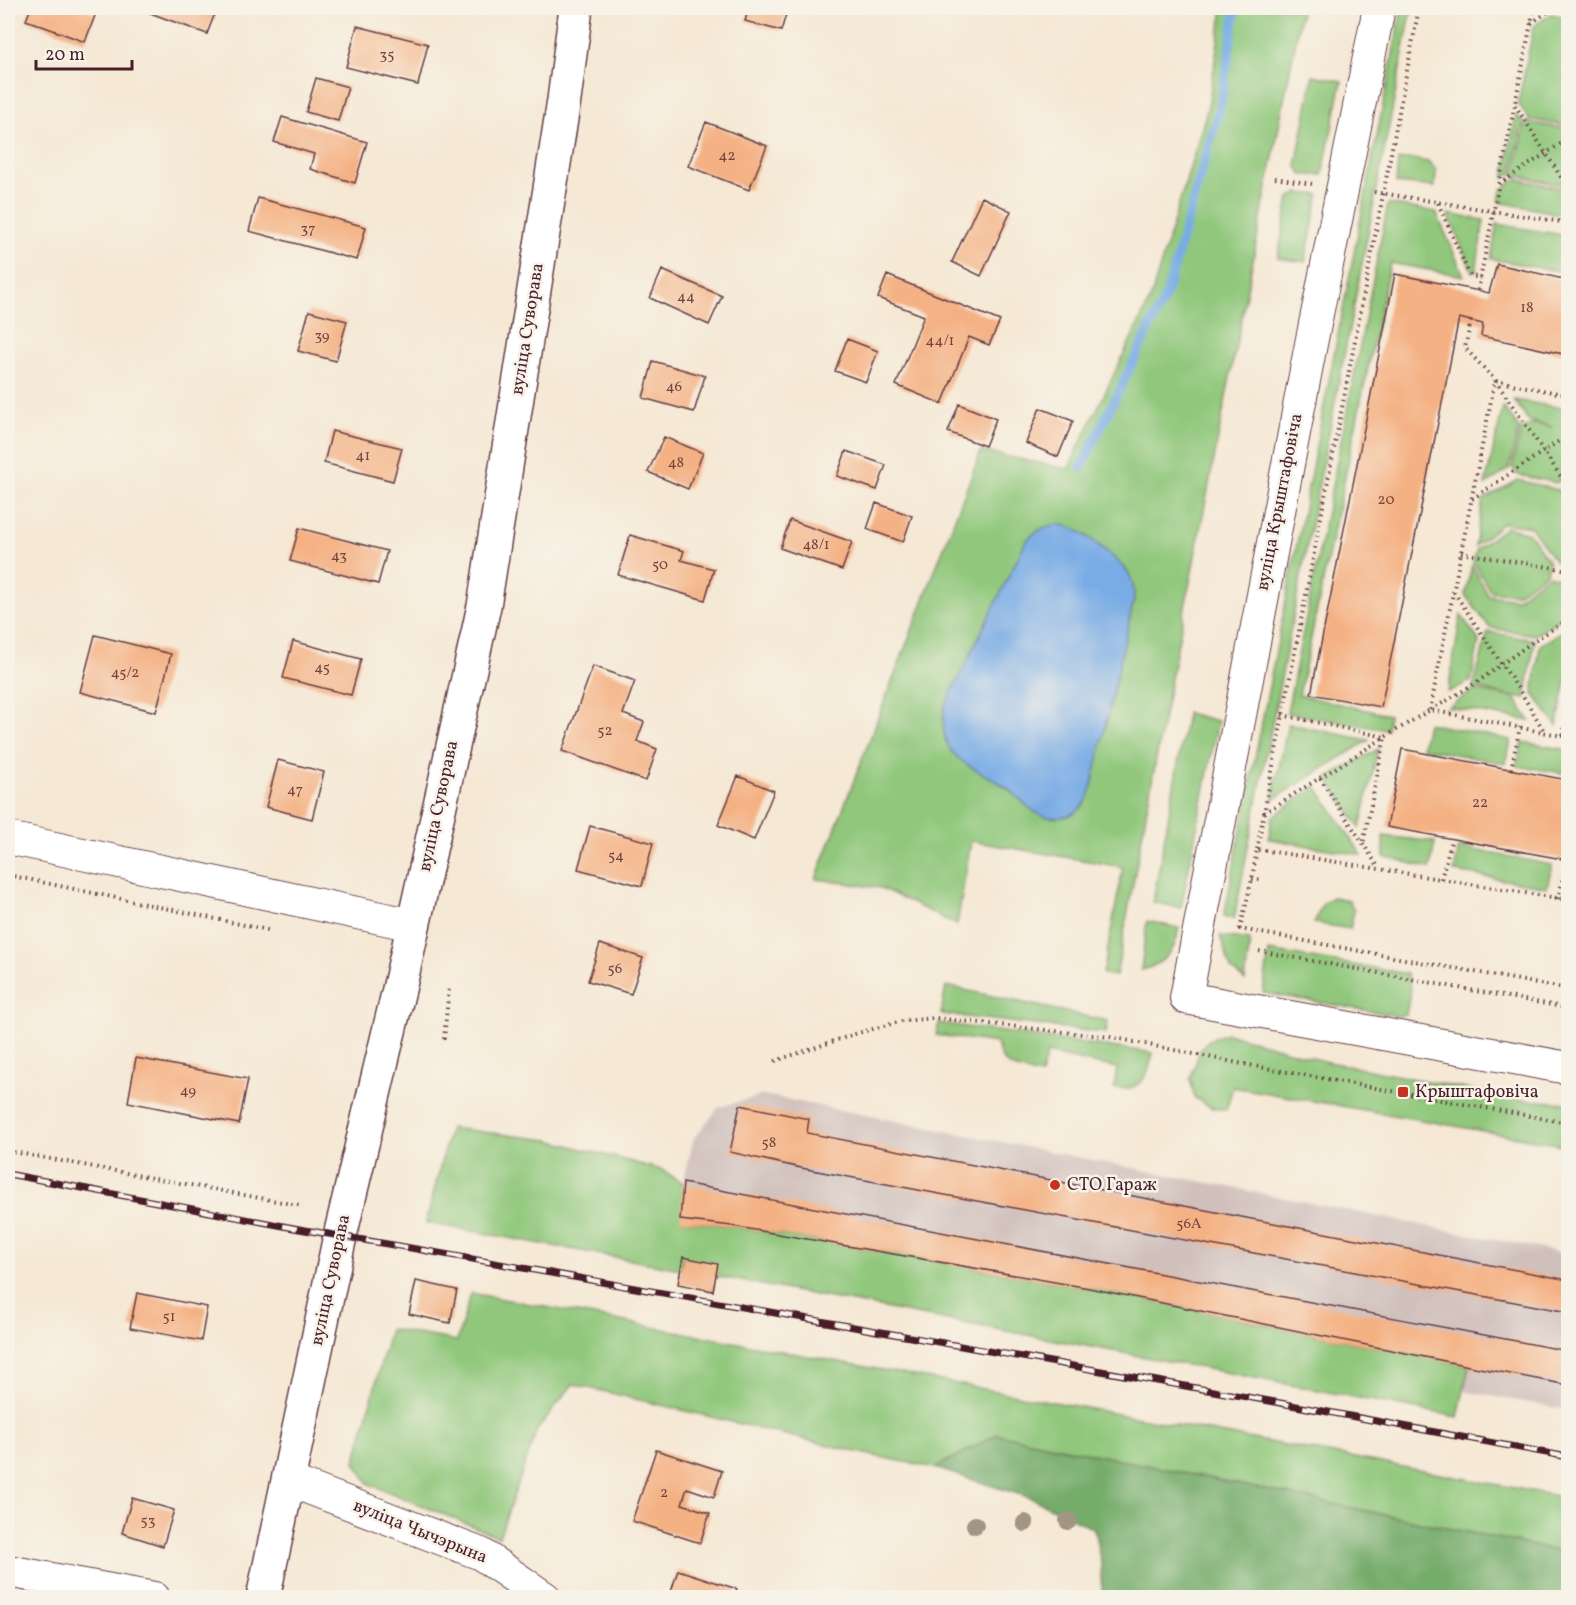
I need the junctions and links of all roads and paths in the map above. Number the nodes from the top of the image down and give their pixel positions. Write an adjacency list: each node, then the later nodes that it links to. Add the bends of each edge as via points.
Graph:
1 (576, 8): 55 (main road, вуліца Суворава, via 484,606)
2 (1379, 8): 13 (street, вуліца Крыштафовіча)
3 (1419, 8): 14 (path)
4 (1534, 8): 6 (path)
5 (1554, 8): 6 (path)
6 (1531, 23): 7 (path)
7 (1515, 105): 9 (path); 11 (path)
8 (1569, 139): 9 (path)
9 (1546, 153): 11 (path); 12 (path)
10 (1275, 178): 13 (path)
11 (1499, 184): 16 (path)
12 (1569, 188)
13 (1343, 189): 14 (path); 63 (street, вуліца Крыштафовіча, via 1186,998)
14 (1383, 193): 15 (path); 34 (path)
15 (1438, 202): 16 (path); 18 (path, via 1470,276)
16 (1494, 211): 17 (path); 18 (path)
17 (1569, 223)
18 (1481, 278): 19 (path)
19 (1478, 290)
20 (1471, 321): 21 (path, via 1466,348)
21 (1496, 380): 22 (path); 24 (path); 26 (path)
22 (1569, 395)
23 (1569, 435): 24 (path)
24 (1544, 451): 25 (path); 26 (path)
25 (1569, 487)
26 (1472, 499): 27 (path)
27 (1461, 553): 28 (path); 29 (path)
28 (1569, 570)
29 (1454, 592): 31 (path); 33 (path)
30 (1569, 620): 31 (path)
31 (1501, 664): 33 (path); 36 (path)
32 (1569, 706): 38 (path)
33 (1430, 710): 35 (path); 37 (path)
34 (1282, 715): 37 (path); 42 (path)
35 (1520, 727): 36 (path); 40 (path)
36 (1544, 732): 38 (path)
37 (1385, 736): 41 (path); 45 (path)
38 (1563, 736): 39 (path)
39 (1569, 737)
40 (1511, 770)
41 (1320, 778): 42 (path); 45 (path)
42 (1263, 814): 46 (path)
43 (8, 837): 55 (street)
44 (1452, 838): 51 (path)
45 (1363, 844): 48 (path)
46 (1257, 849): 48 (path); 50 (path)
47 (1567, 860): 53 (path)
48 (1379, 869): 51 (path)
49 (8, 875): 56 (path)
50 (1252, 879): 52 (path); 59 (path, via 1240,929)
51 (1441, 879): 53 (path)
52 (1262, 880)
53 (1558, 899): 54 (path)
54 (1569, 900)
55 (413, 925): 67 (main road, вуліца Суворава)
56 (271, 930)
57 (1259, 951): 60 (path)
58 (449, 988): 61 (path)
59 (1569, 989)
60 (1569, 1008)
61 (444, 1040)
62 (775, 1061): 64 (path, via 902,1021 935,1018 1110,1037)
63 (1569, 1068)
64 (1569, 1123)
65 (8, 1150): 66 (path)
66 (303, 1206)
67 (288, 1480): 70 (main road, вуліца Суворава); 71 (street, вуліца Чычэрына, via 481,1554)
68 (8, 1571): 69 (street)
69 (154, 1598)
70 (263, 1598)
71 (545, 1598)

